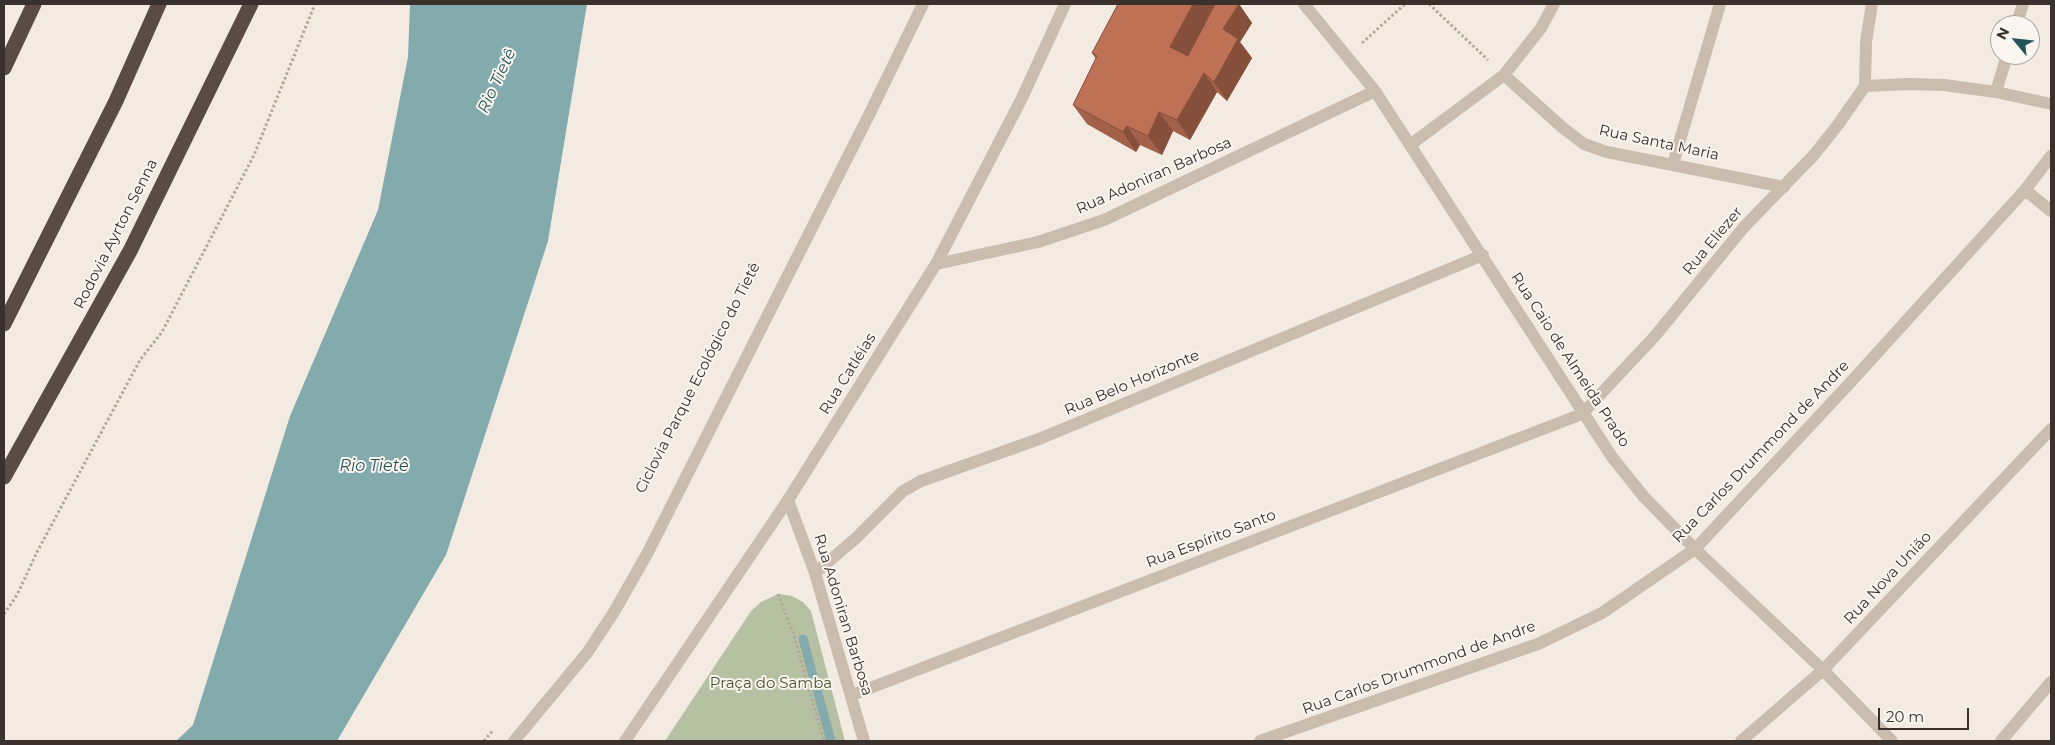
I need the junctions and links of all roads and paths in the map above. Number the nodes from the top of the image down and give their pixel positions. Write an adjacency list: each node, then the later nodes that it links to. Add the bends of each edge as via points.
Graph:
1 (34, 4): 15 (highway)
2 (159, 4): 29 (highway, via 116,101)
3 (251, 4): 32 (highway, Rodovia Ayrton Senna, via 130,251)
4 (315, 4): 37 (path, via 254,155 162,332 140,360)
5 (923, 4): 43 (street, via 647,554 587,653)
6 (1065, 4): 28 (street, Rua Catléias, via 1022,98)
7 (1304, 4): 13 (street, Rua Caio de Almeida Prado)
8 (1405, 4): 13 (path)
9 (1429, 4): 16 (path)
10 (1554, 4): 16 (street, via 1530,43)
11 (1720, 4): 23 (street)
12 (1872, 4): 17 (street, via 1866,42)
13 (1347, 57): 18 (street, Rua Caio de Almeida Prado)
14 (2004, 65): 19 (street)
15 (4, 68)
16 (1504, 75): 21 (street); 23 (street, Rua Santa Maria, via 1584,144 1607,152)
17 (1865, 86): 19 (street, via 1944,85); 24 (street, Rua Eliezer, via 1837,126)
18 (1375, 92): 21 (street, Rua Caio de Almeida Prado); 28 (street, Rua Adoniran Barbosa, via 1104,220 1029,244)
19 (1996, 92): 20 (street)
20 (2051, 104)
21 (1410, 145): 27 (street, Rua Caio de Almeida Prado)
22 (2051, 156): 25 (street, Rua Carlos Drummond de Andre)
23 (1673, 164): 24 (street, Rua Santa Maria)
24 (1784, 187): 30 (street, Rua Eliezer, via 1744,228 1655,336)
25 (2026, 190): 26 (street); 34 (street, Rua Carlos Drummond de Andre)
26 (2051, 211)
27 (1483, 255): 30 (street, Rua Caio de Almeida Prado); 35 (street, Rua Belo Horizonte, via 1039,439 921,481 903,491)
28 (936, 264): 33 (street, Rua Catléias)
29 (4, 324)
30 (1582, 414): 34 (street, Rua Caio de Almeida Prado, via 1644,496); 40 (street, Rua Espírito Santo)
31 (2051, 429): 38 (street, Rua Nova União)
32 (4, 477)
33 (788, 500): 35 (street, Rua Adoniran Barbosa); 44 (street, Rua Catléias)
34 (1695, 549): 38 (street, Rua Caio de Almeida Prado); 47 (street, Rua Carlos Drummond de Andre, via 1602,613 1538,644)
35 (815, 573): 40 (street, Rua Adoniran Barbosa)
36 (778, 594): 45 (path, via 794,636)
37 (4, 614)
38 (1823, 670): 48 (street, Rua Nova União); 49 (street, Rua Caio de Almeida Prado)
39 (2051, 682): 50 (street)
40 (852, 695): 46 (street, Rua Adoniran Barbosa)
41 (496, 726): 42 (path)
42 (484, 741)
43 (514, 741)
44 (625, 741)
45 (824, 741)
46 (864, 741)
47 (1260, 741)
48 (1741, 741)
49 (1892, 741)
50 (2001, 741)

